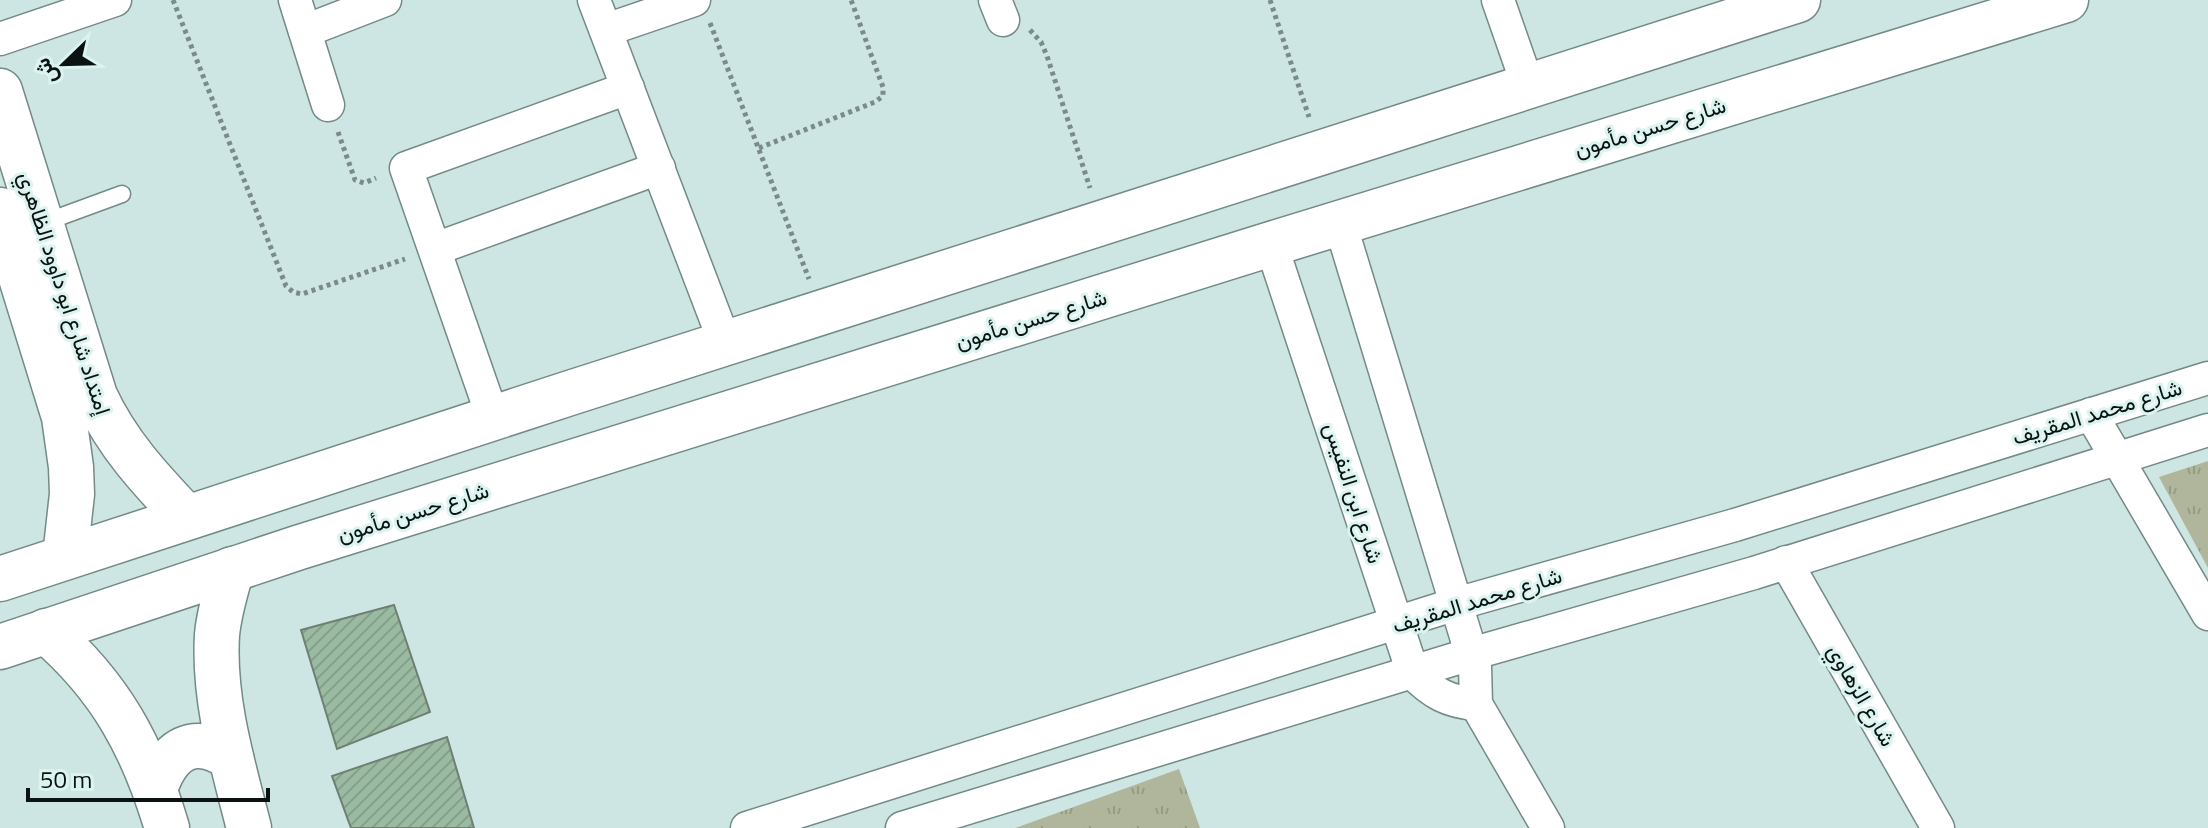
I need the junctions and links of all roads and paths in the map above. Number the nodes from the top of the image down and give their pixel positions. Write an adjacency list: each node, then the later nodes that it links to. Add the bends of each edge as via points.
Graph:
1 (115, 0): 16 (street)
2 (173, 0): 31 (path, via 286,286 302,294)
3 (295, 0): 15 (street)
4 (385, 0): 15 (street)
5 (594, 0): 14 (street)
6 (851, 0): 21 (path, via 883,96)
7 (1270, 0): 22 (path)
8 (1498, 0): 17 (street)
9 (1798, 0): 13 (main road)
10 (2066, 0): 29 (main road, شارع حسن مأمون)
11 (701, 7): 14 (street); 21 (path)
12 (999, 10): 28 (path, via 1041,42)
13 (1732, 10): 17 (main road)
14 (606, 30): 18 (street)
15 (305, 31): 20 (street)
16 (0, 39)
17 (1528, 86): 22 (main road)
18 (628, 88): 23 (street); 24 (street)
19 (0, 91): 27 (main road, إمتداد شارع ابو داوود الظاهري)
20 (328, 105): 23 (path, via 358,182)
21 (759, 148): 33 (path)
22 (1321, 153): 28 (main road)
23 (406, 168): 31 (street)
24 (659, 168): 31 (street); 34 (street)
25 (122, 194): 27 (lane)
26 (0, 210): 32 (main road, إمتداد شارع ابو داوود الظاهري)
27 (41, 223): 38 (main road, إمتداد شارع ابو داوود الظاهري)
28 (1100, 223): 33 (main road)
29 (1340, 223): 30 (main road, شارع حسن مأمون); 50 (street)
30 (1271, 244): 47 (main road, شارع حسن مأمون); 52 (street, شارع ابن النفيس)
31 (435, 249): 37 (street)
32 (14, 302): 40 (main road, إمتداد شارع ابو داوود الظاهري, via 58,394)
33 (822, 312): 34 (main road)
34 (725, 343): 37 (main road)
35 (2208, 378): 36 (street, شارع محمد المقريف)
36 (2091, 414): 41 (street); 42 (street, شارع محمد المقريف)
37 (493, 418): 43 (main road)
38 (106, 419): 40 (main road, via 88,442); 43 (main road, إمتداد شارع ابو داوود الظاهري, via 140,468)
39 (2208, 430): 41 (street)
40 (68, 441): 45 (main road, إمتداد شارع ابو داوود الظاهري, via 72,494)
41 (2118, 459): 46 (street); 51 (street)
42 (1781, 510): 44 (street, شارع محمد المقريف); 46 (street, شارع الزهاوي)
43 (186, 517): 45 (main road)
44 (1735, 525): 48 (street); 50 (street, شارع محمد المقريف)
45 (65, 557): 49 (main road)
46 (1793, 560): 48 (street); 64 (street, شارع الزهاوي)
47 (232, 569): 53 (main road, شارع حسن مأمون); 58 (main road, via 217,632 216,665)
48 (1754, 573): 55 (street)
49 (0, 579)
50 (1456, 604): 52 (street, شارع محمد المقريف); 55 (street)
51 (2208, 614)
52 (1397, 624): 56 (street, شارع ابن النفيس); 61 (street, شارع محمد المقريف)
53 (46, 631): 54 (main road, شارع حسن مأمون); 59 (main road, via 72,653 115,705)
54 (0, 647)
55 (1471, 654): 56 (street); 57 (street)
56 (1413, 673): 57 (street, via 1441,696); 62 (street)
57 (1476, 704): 63 (street)
58 (231, 758): 59 (main road, via 203,746 173,755 163,767); 60 (main road)
59 (161, 808)
60 (249, 828)
61 (747, 828)
62 (902, 828)
63 (1548, 828)
64 (1938, 828)

